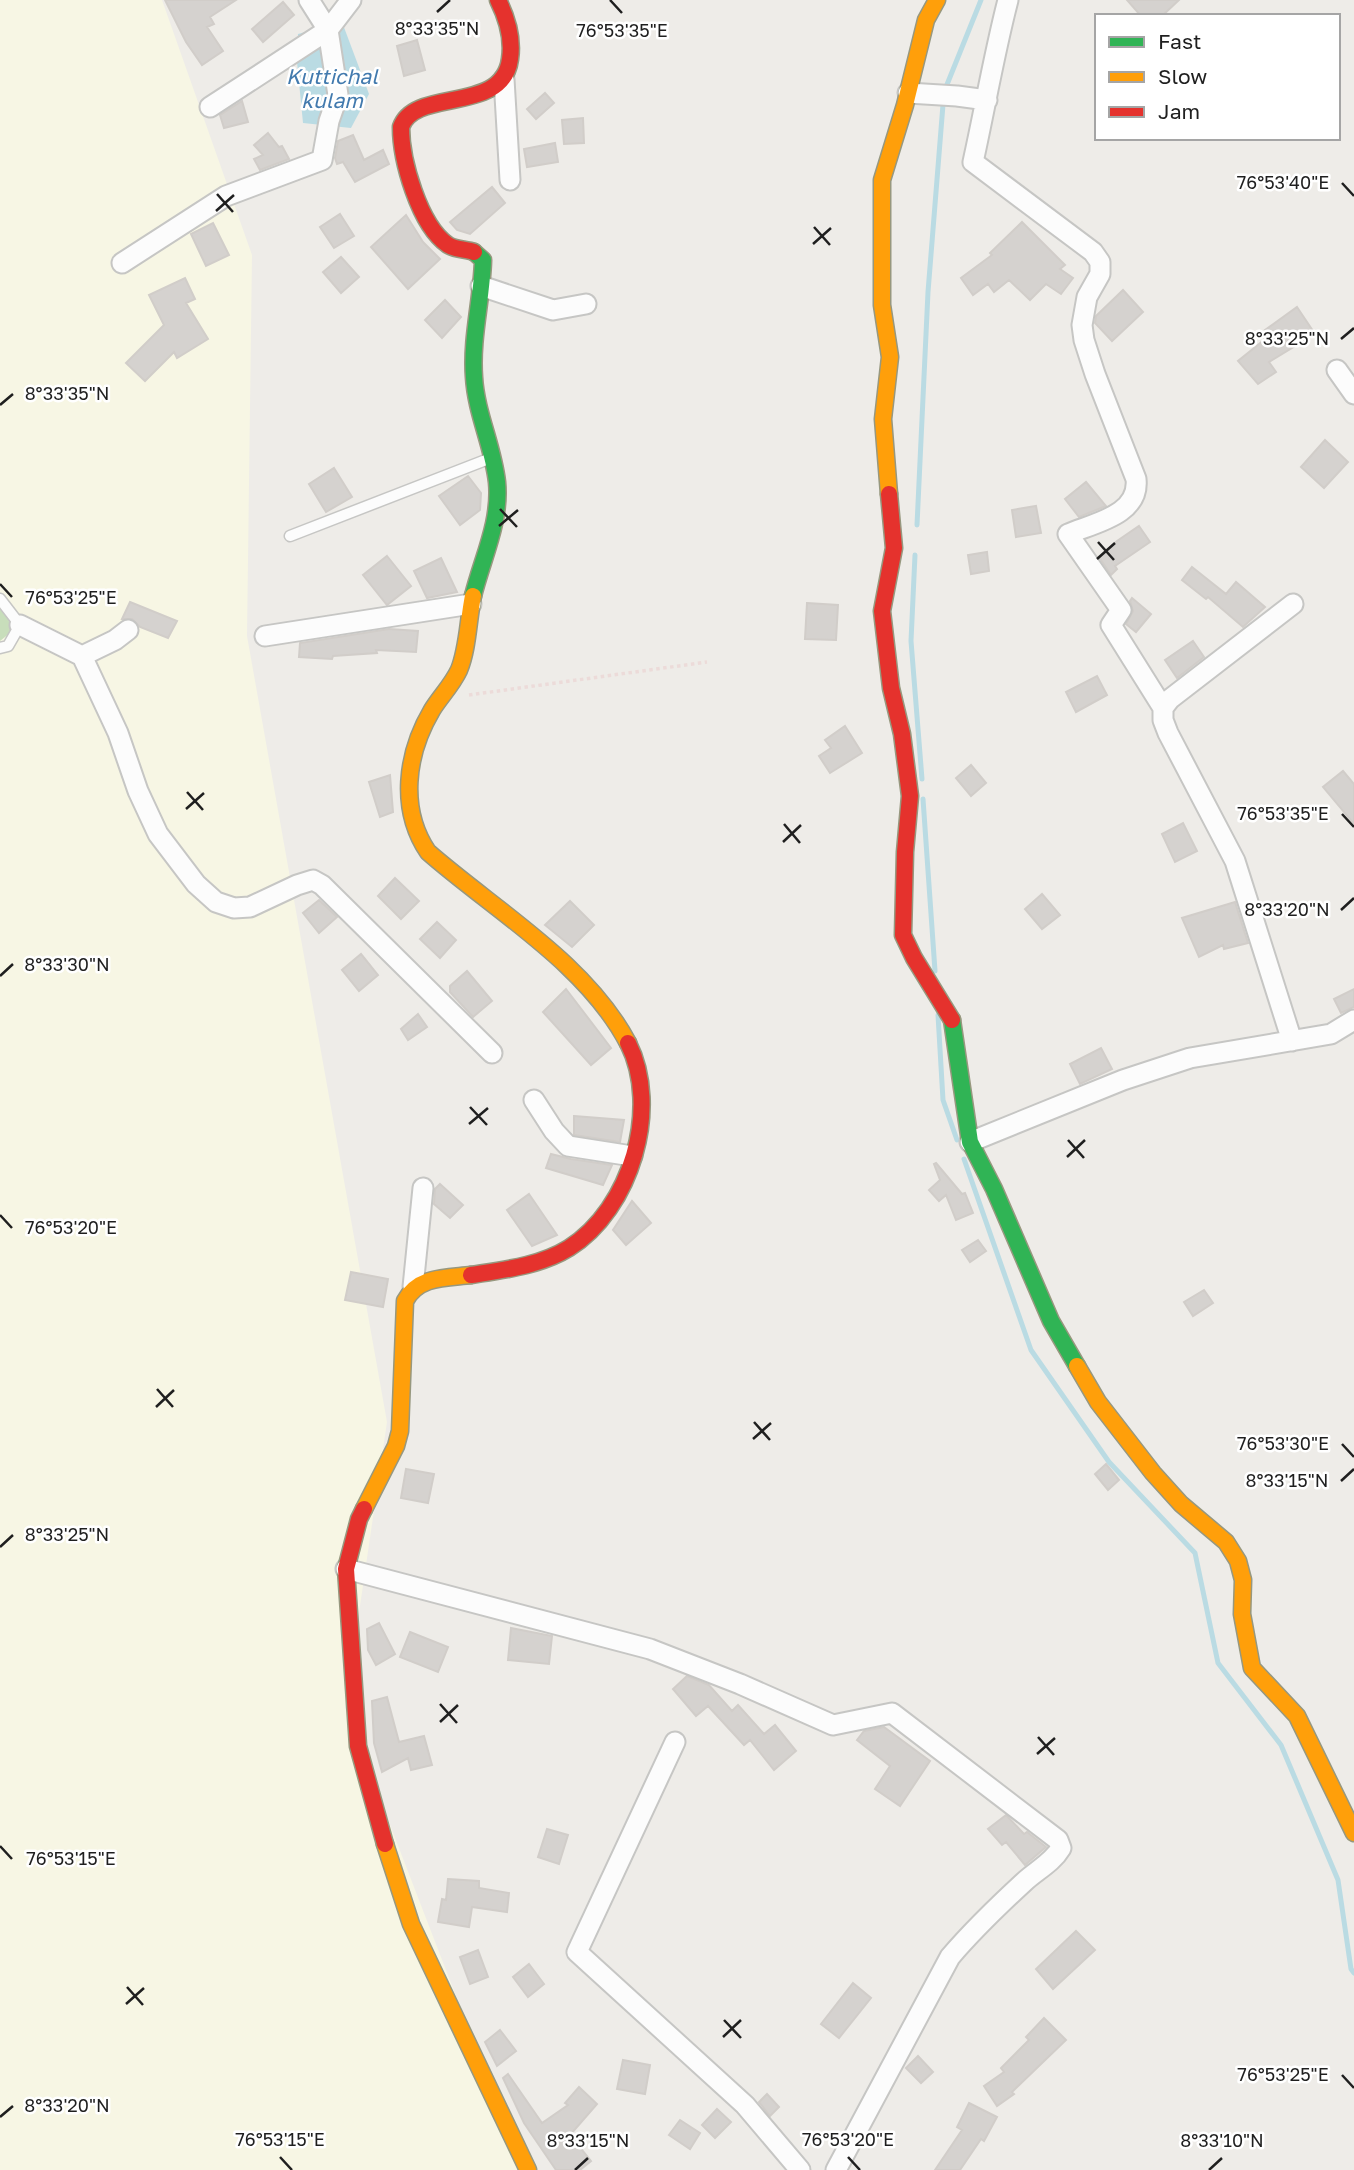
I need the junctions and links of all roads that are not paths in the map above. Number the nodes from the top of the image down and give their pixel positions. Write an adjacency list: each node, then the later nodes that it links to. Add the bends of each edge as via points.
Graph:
1 (309, 0): 6 (street)
2 (351, 0): 6 (street)
3 (498, 0): 7 (street, via 504,10 512,62)
4 (937, 0): 8 (street, via 926,20)
5 (1008, 0): 9 (street)
6 (328, 30): 10 (street); 12 (street, via 338,95 322,160 226,196)
7 (504, 79): 11 (street); 13 (street, via 486,91 420,110 403,121 399,133 416,199 443,241 479,253 483,260)
8 (908, 93): 9 (street); 32 (street, via 882,180 883,305 890,357 883,419 894,548 882,611 910,796 903,935 952,1017)
9 (987, 100): 27 (street, via 973,162 1093,251 1100,262 1100,274 1087,297 1083,340 1138,490 1119,512 1068,534 1121,610 1111,625)
10 (210, 107)
11 (510, 180)
12 (121, 263)
13 (481, 286): 14 (street, via 553,310); 17 (street, via 473,347 475,393)
14 (586, 304)
15 (1337, 370): 16 (street)
16 (1354, 394)
17 (491, 458): 18 (lane); 20 (street, via 496,511)
18 (290, 536)
19 (0, 599): 22 (lane)
20 (471, 604): 24 (street); 33 (street, via 461,666 430,714 413,761 408,785 411,828 447,869 563,962 623,1034 642,1092 642,1120)
21 (1293, 604): 27 (street)
22 (20, 625): 25 (lane, via 8,646); 26 (street)
23 (128, 629): 26 (street)
24 (265, 636)
25 (0, 648)
26 (82, 656): 30 (street, via 158,834 196,884 216,902 234,908 250,907 313,880 323,885)
27 (1163, 708): 29 (street, via 1168,733 1235,861)
28 (1354, 1020): 29 (street, via 1331,1034)
29 (1292, 1041): 32 (street, via 1190,1058)
30 (492, 1053)
31 (534, 1100): 33 (street, via 568,1146)
32 (970, 1142): 38 (street, via 1051,1321 1098,1402 1153,1473 1226,1542 1238,1561 1252,1668 1297,1716)
33 (632, 1156): 35 (street, via 622,1190 603,1218 570,1247 532,1264 425,1281)
34 (423, 1188): 35 (street)
35 (413, 1287): 36 (street, via 403,1305 396,1447 359,1519)
36 (346, 1569): 39 (street, via 358,1746 388,1855 411,1924); 41 (street, via 650,1649 833,1725 892,1713 1058,1840 1056,1857 992,1911 950,1957)
37 (675, 1742): 40 (street, via 577,1952 745,2105)
38 (1354, 1833)
39 (528, 2170)
40 (800, 2170)
41 (836, 2170)

